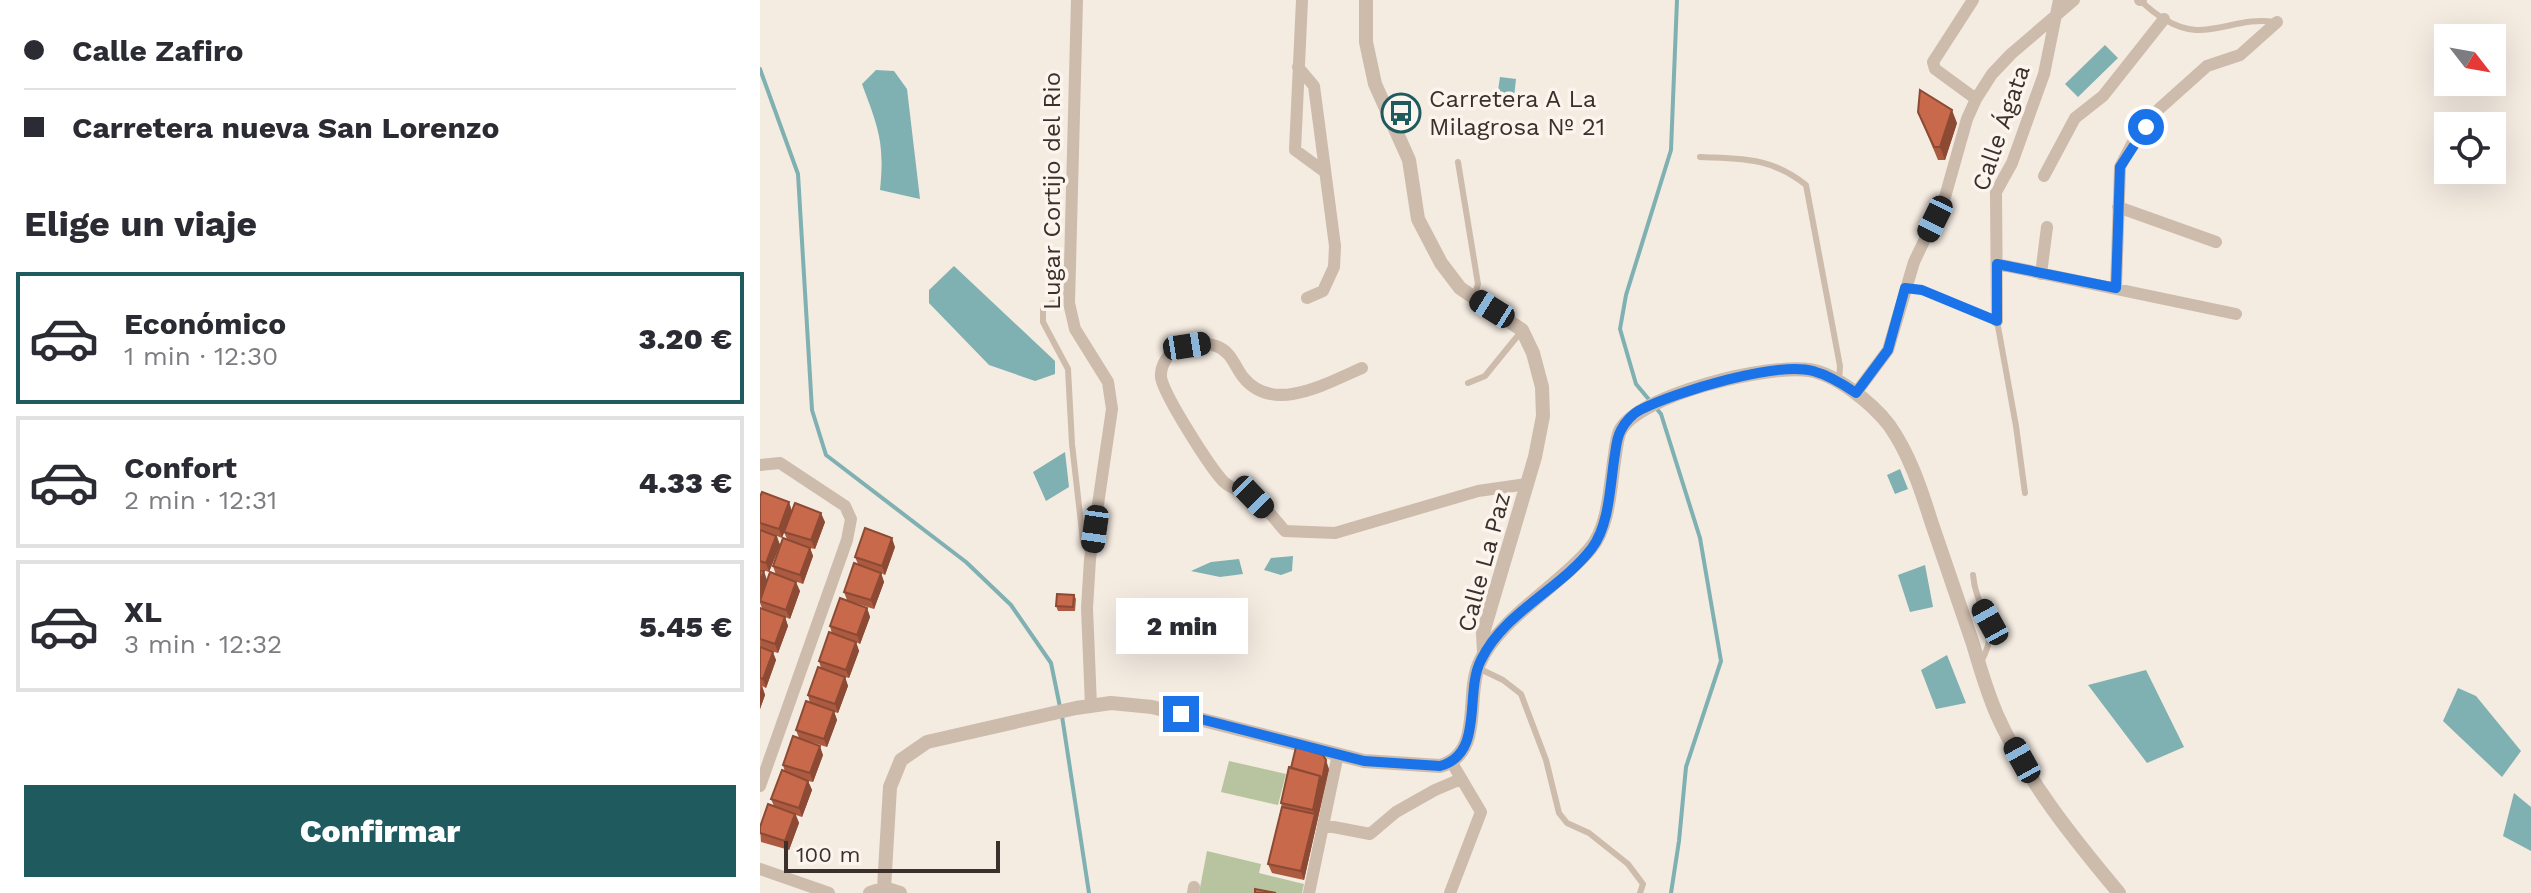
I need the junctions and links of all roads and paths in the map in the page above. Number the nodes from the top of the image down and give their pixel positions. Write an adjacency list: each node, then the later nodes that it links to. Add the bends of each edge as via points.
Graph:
1 (1077, 0): 26 (street, Lugar Cortijo del Rio)
2 (1302, 0): 11 (street)
3 (1366, 0): 25 (street, via 1366,42 1375,84 1409,160 1418,219 1441,263)
4 (1973, 0): 12 (street, via 1933,62 1935,69)
5 (2059, 0): 8 (street, Calle Ágata)
6 (2074, 0): 8 (street)
7 (2140, 0): 9 (lane)
8 (2056, 16): 12 (street, via 2011,54); 20 (street, Calle Ágata, via 2044,74 1996,192)
9 (2164, 19): 10 (lane, via 2195,30); 16 (street, via 2103,96 2075,118)
10 (2277, 22): 17 (street, via 2240,55 2207,66 2159,109 2120,167)
11 (1298, 67): 15 (street, via 1314,86); 15 (street, via 1295,150)
12 (1976, 99): 22 (street, via 1945,197)
13 (1700, 157): 31 (lane, via 1753,160 1787,170 1806,185)
14 (1458, 162): 25 (lane, via 1478,284)
15 (1325, 172): 24 (street, via 1334,267 1323,291)
16 (2044, 176)
17 (2118, 207): 19 (street); 23 (street)
18 (2047, 227): 21 (street)
19 (2216, 242)
20 (1997, 264): 21 (street); 28 (street, Calle Ágata)
21 (2041, 274): 23 (street)
22 (1905, 288): 28 (lane); 33 (street, via 1888,350)
23 (2116, 288): 27 (street)
24 (1307, 298)
25 (1474, 298): 29 (street)
26 (1069, 303): 37 (street, Lugar Cortijo del Rio, via 1075,329 1108,382 1112,409); 37 (lane, via 1043,309 1043,322 1068,369 1083,541)
27 (2236, 314)
28 (1997, 321): 36 (lane, Calle Ágata)
29 (1522, 330): 32 (lane, via 1485,376); 35 (street, Calle La Paz, via 1542,387 1543,416)
30 (1362, 368): 35 (street, via 1312,390 1269,393 1249,384 1230,354 1204,343 1175,349 1164,362 1161,377 1207,463 1227,485 1253,497 1285,531 1335,533 1478,491)
31 (1839, 382): 33 (street); 39 (street, via 1812,370 1788,368 1687,390 1639,410 1619,433 1602,528 1592,548)
32 (1468, 383)
33 (1856, 393): 40 (street, via 1889,425 1917,479)
34 (760, 465): 46 (street, via 780,463 845,506 851,519)
35 (1527, 484): 39 (street, Calle La Paz, via 1483,633)
36 (2025, 493)
37 (1090, 559): 42 (street, Lugar Cortijo del Rio)
38 (1973, 575): 40 (lane, via 1975,594 1990,622 1991,643)
39 (1484, 652): 41 (street)
40 (1980, 666): 55 (street, via 1997,714 2035,783)
41 (1477, 667): 44 (street, via 1469,735); 54 (lane, via 1521,694 1559,813 1628,864 1643,884)
42 (1091, 706): 43 (street, via 1152,707); 49 (street, via 927,742 901,760 890,787)
43 (1338, 754): 44 (street, via 1420,766); 47 (street)
44 (1452, 763): 45 (street)
45 (1461, 779): 47 (street, via 1396,812 1370,834); 53 (street, via 1481,812)
46 (760, 786)
47 (1323, 825): 52 (street)
48 (760, 869): 50 (street)
49 (877, 890): 51 (street)
50 (829, 893)
51 (900, 893)
52 (1309, 893)
53 (1450, 893)
54 (1640, 893)
55 (2119, 893)

